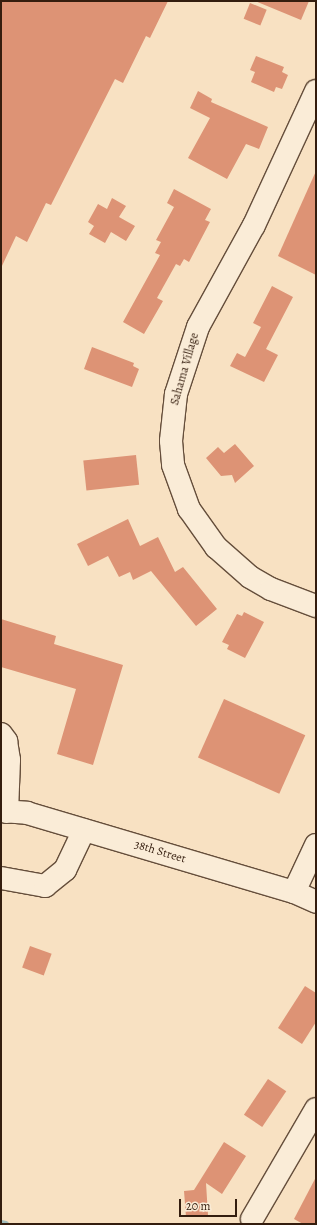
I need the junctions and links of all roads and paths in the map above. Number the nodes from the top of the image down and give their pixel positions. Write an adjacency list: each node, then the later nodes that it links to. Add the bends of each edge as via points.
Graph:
1 (316, 91): 2 (street, Sahama Village, via 254,225 198,327 176,394 171,440 173,465 189,509 216,547 250,577 271,589)
2 (316, 606)
3 (1, 734): 4 (street, via 6,741 9,760)
4 (11, 812): 5 (street, 38th Street)
5 (84, 830): 7 (street, via 65,870 45,886); 8 (street, 38th Street)
6 (316, 845): 8 (street)
7 (1, 878)
8 (294, 892): 9 (street, 38th Street)
9 (316, 902)
10 (316, 1109): 11 (street)
11 (252, 1219)

